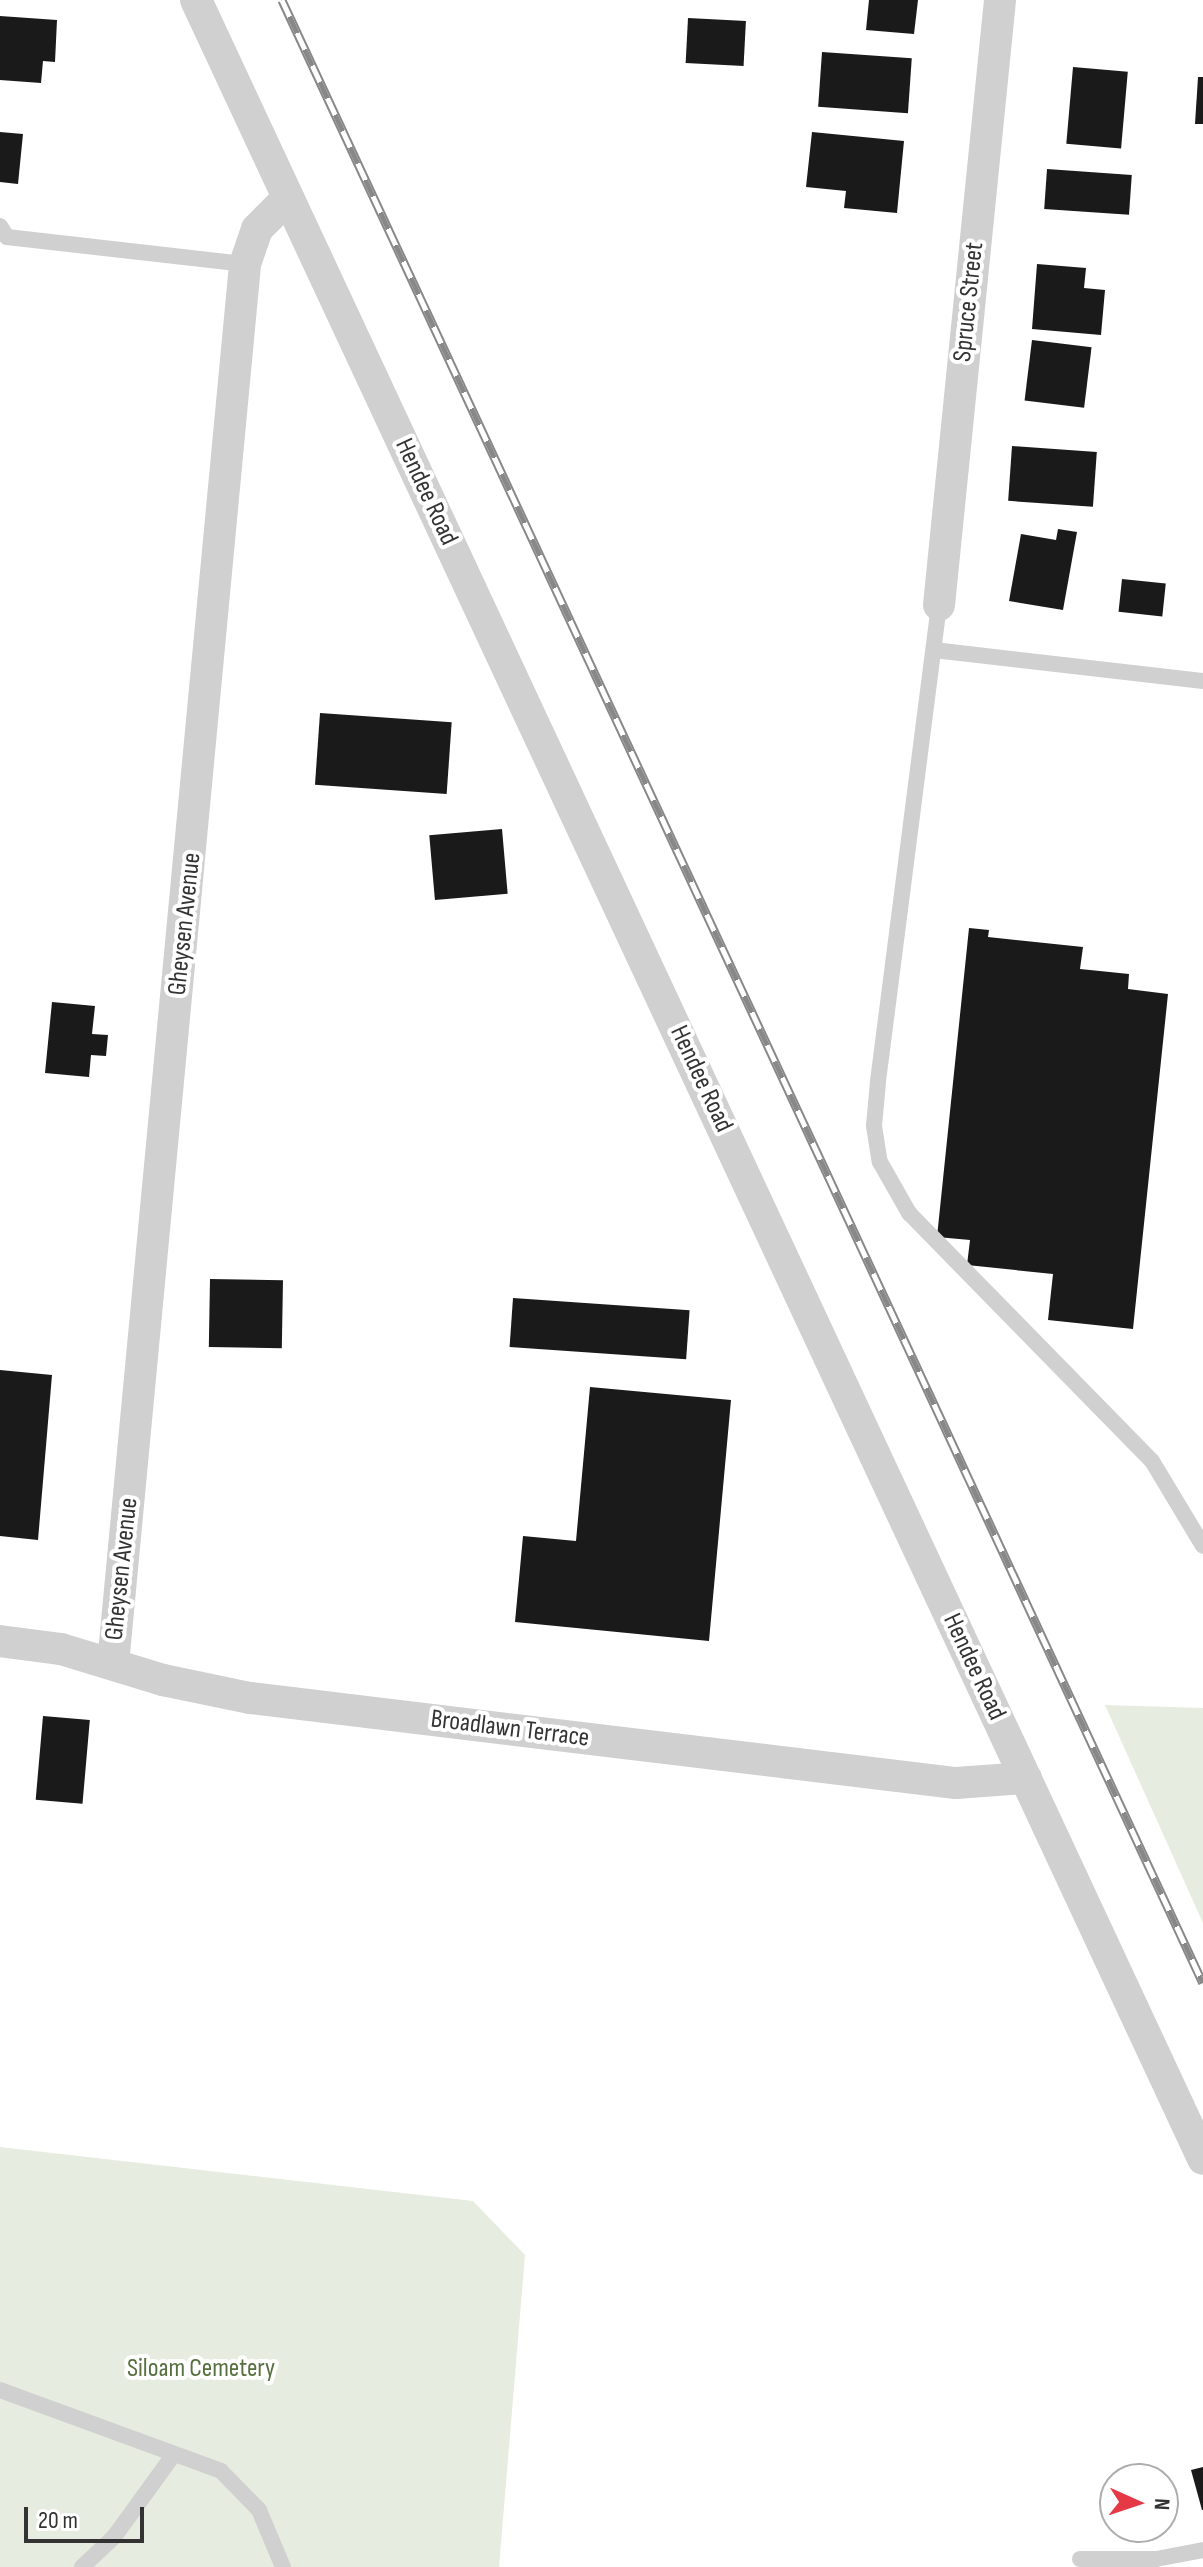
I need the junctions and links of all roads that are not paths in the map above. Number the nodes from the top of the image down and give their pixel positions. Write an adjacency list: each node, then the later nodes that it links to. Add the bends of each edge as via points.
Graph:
1 (196, 0): 3 (street, Hendee Road)
2 (1000, 0): 6 (street, Spruce Street)
3 (288, 198): 5 (street, Gheysen Avenue, via 257,229); 12 (street, Hendee Road)
4 (0, 226): 5 (lane, via 7,237)
5 (245, 264): 11 (street, Gheysen Avenue)
6 (939, 605): 7 (lane)
7 (934, 650): 8 (lane); 9 (lane, via 878,1082 874,1126 880,1162 909,1213 1152,1461)
8 (1203, 681)
9 (1203, 1546)
10 (0, 1641): 11 (street, Broadlawn Terrace, via 61,1649)
11 (113, 1664): 12 (street, Broadlawn Terrace, via 266,1700 956,1783)
12 (1026, 1778): 13 (street, Hendee Road)
13 (1203, 2159)
14 (0, 2390): 15 (lane)
15 (174, 2454): 19 (lane, via 114,2537); 20 (lane, via 221,2471 259,2510)
16 (1203, 2550): 18 (lane)
17 (1080, 2559): 18 (lane)
18 (1182, 2560)
19 (82, 2567)
20 (283, 2567)

